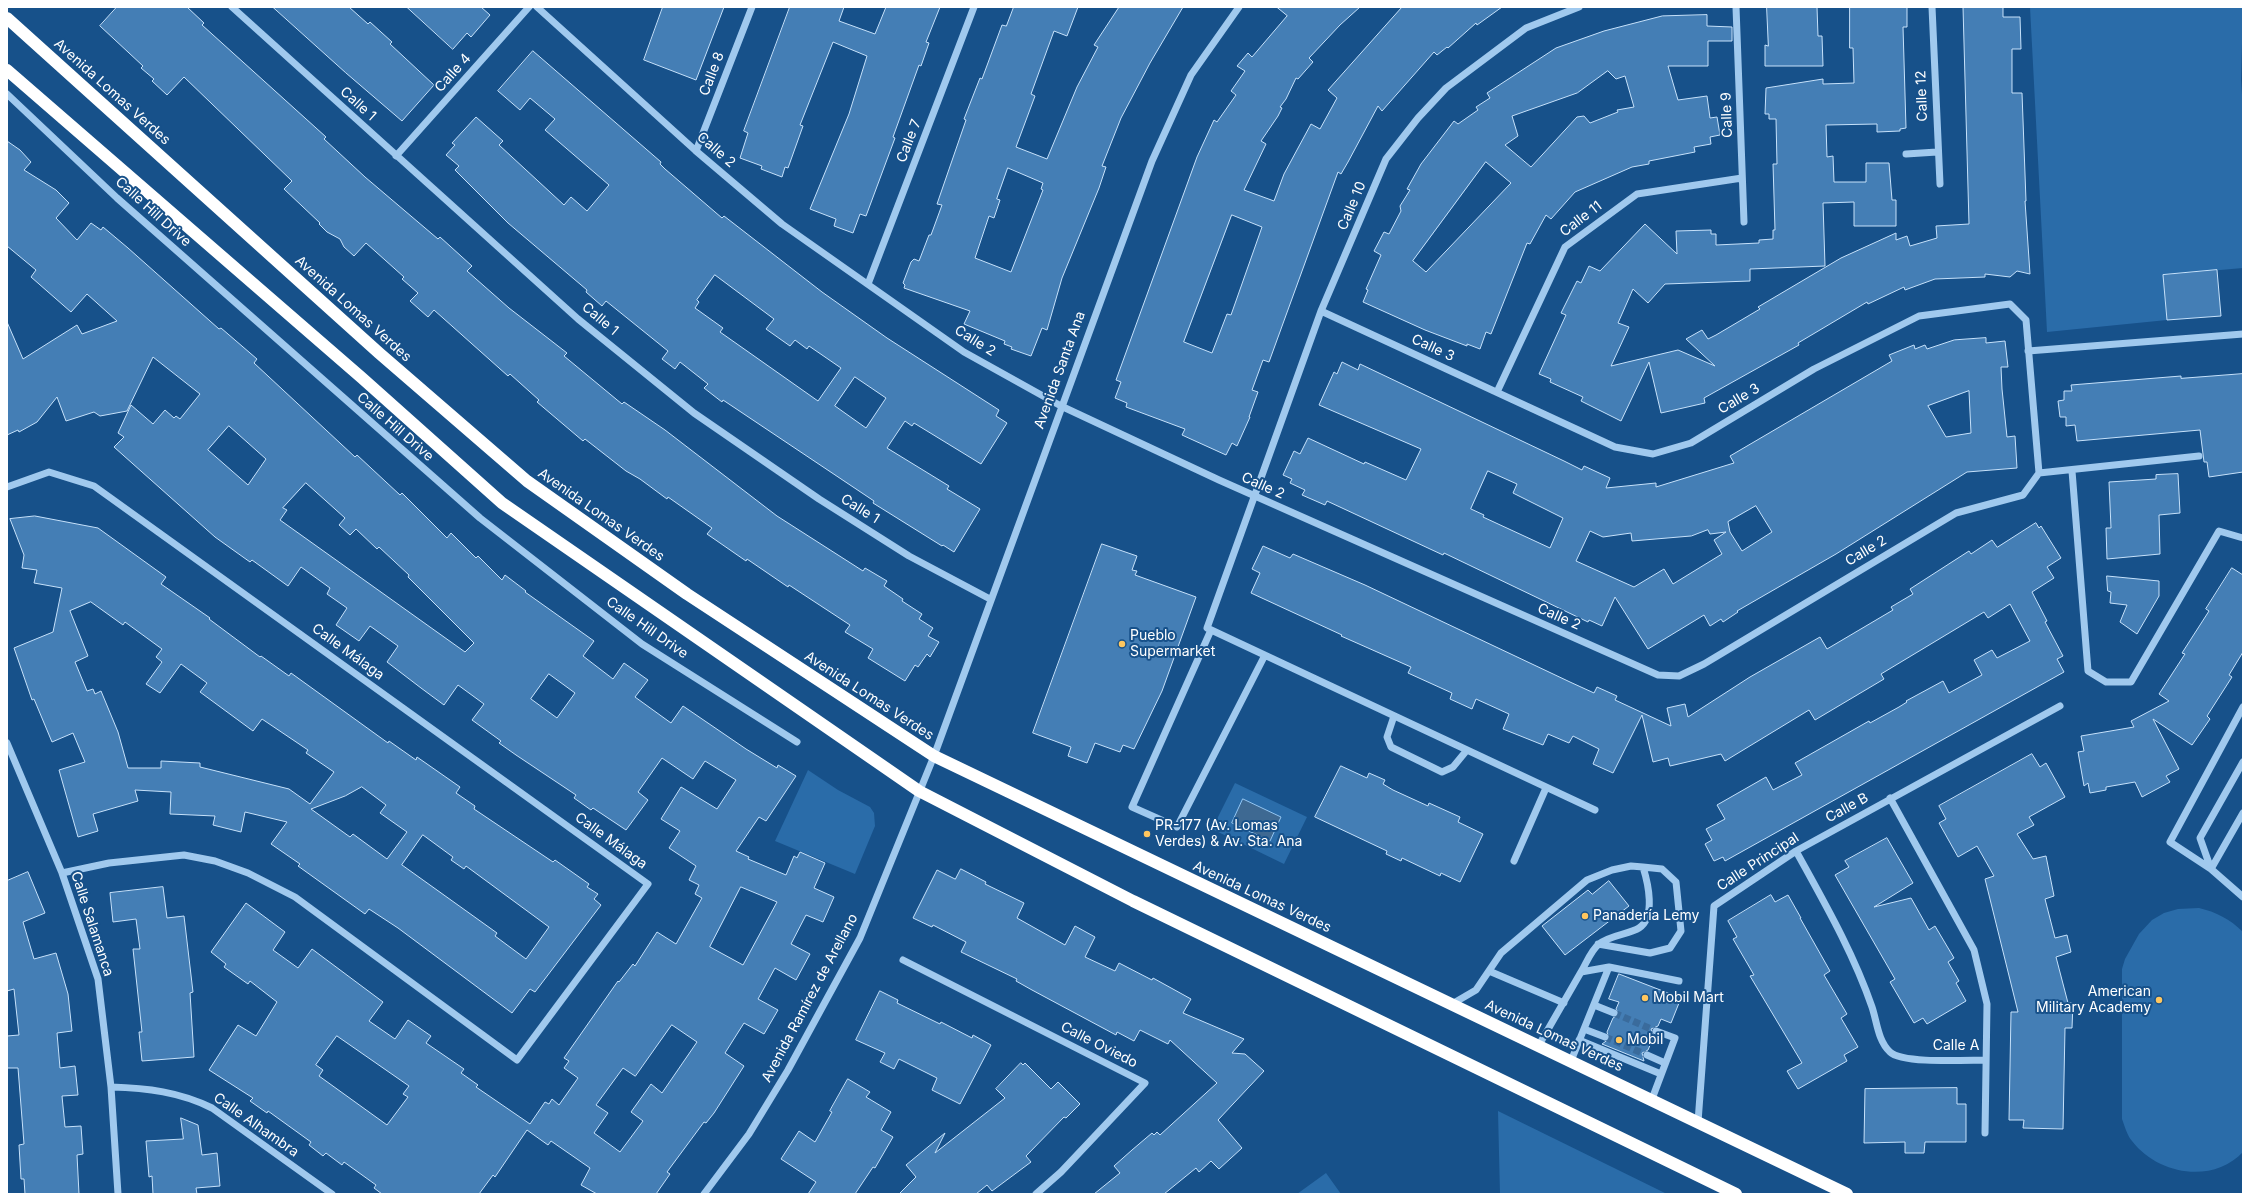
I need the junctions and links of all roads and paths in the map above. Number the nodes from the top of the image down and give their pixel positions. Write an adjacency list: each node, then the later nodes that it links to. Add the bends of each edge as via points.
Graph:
1 (232, 7): 16 (street, Calle 1)
2 (529, 7): 16 (street, Calle 4)
3 (537, 7): 13 (street, Calle 2)
4 (752, 7): 13 (street, Calle 8)
5 (974, 7): 20 (street, Calle 7)
6 (1239, 7): 25 (street, Avenida Santa Ana, via 1191,75 1152,161)
7 (1579, 7): 21 (street, Calle 10, via 1526,28 1446,88 1418,118 1386,159)
8 (1736, 7): 17 (street, Calle 9)
9 (1932, 7): 14 (street, Calle 12)
10 (7, 18): 41 (highway, Avenida Lomas Verdes, via 379,353 527,481 687,594)
11 (7, 70): 44 (highway, via 502,503)
12 (7, 94): 38 (street, Calle Hill Drive, via 117,198 480,518 642,644)
13 (696, 151): 20 (street, Calle 2, via 782,224)
14 (1937, 152): 15 (street); 18 (street, Calle 12)
15 (1906, 154)
16 (396, 156): 32 (street, Calle 1, via 578,319 694,413 819,499 902,552)
17 (1742, 178): 19 (street, Calle 9); 24 (street, Calle 11, via 1637,194 1565,247)
18 (1940, 184)
19 (1744, 222)
20 (868, 284): 25 (street, Calle 2, via 964,352)
21 (1320, 311): 24 (street, Calle 3); 30 (street, Calle 10)
22 (2243, 334): 23 (street)
23 (2028, 351): 24 (street, Calle 3, via 2026,320 2010,304 1919,316 1814,369 1691,443 1653,454 1615,447); 28 (street, Calle 3)
24 (1497, 392)
25 (1061, 406): 30 (street, Calle 2); 32 (street, Avenida Santa Ana)
26 (2199, 456): 27 (street)
27 (2072, 471): 28 (street); 31 (street, via 2088,671 2106,682 2131,682 2219,531)
28 (2039, 473): 30 (street, Calle 2, via 2023,495 1956,513 1704,664 1679,676 1658,675)
29 (7, 487): 53 (street, Calle Málaga, via 49,472 94,486 648,884 517,1060 295,897 248,873 215,861 184,855 109,863)
30 (1254, 496): 33 (street, Calle 10, via 1207,628)
31 (2243, 538)
32 (990, 599): 41 (street, Avenida Santa Ana)
33 (1210, 630): 34 (street); 34 (street, via 1132,807 1177,827)
34 (1265, 655): 37 (street)
35 (2060, 706): 45 (street, Calle B)
36 (2243, 707): 52 (street, via 2170,842)
37 (1394, 716): 40 (street); 40 (street, via 1387,738 1391,747 1442,772 1453,767)
38 (797, 742)
39 (7, 743): 53 (street, Calle Salamanca)
40 (1467, 750): 43 (street)
41 (934, 756): 44 (street, Avenida Ramírez de Arellano); 62 (highway, Avenida Lomas Verdes)
42 (2243, 762): 52 (street, via 2200,838)
43 (1546, 788): 46 (street); 50 (street)
44 (919, 791): 81 (street, Avenida Ramírez de Arellano, via 860,938 788,1070 749,1134); 83 (highway, via 1133,902)
45 (1890, 798): 48 (street, Calle B); 71 (street, Calle A, via 1974,950 1987,1004)
46 (1595, 810)
47 (2243, 813): 52 (street)
48 (1816, 840): 49 (street, Calle Principal)
49 (1796, 851): 71 (street, Calle A, via 1846,944 1867,993 1880,1037 1890,1052 1901,1057 1918,1059); 77 (street, Calle Principal, via 1714,906)
50 (1514, 861)
51 (1643, 867): 55 (street, via 1648,881 1648,916 1639,928 1620,933); 55 (street, via 1662,869 1676,882 1681,931 1670,948 1650,954); 58 (street, via 1631,866 1612,870 1587,880 1501,953)
52 (2211, 869): 54 (street)
53 (62, 873): 75 (street, Calle Salamanca, via 98,979)
54 (2243, 897)
55 (1598, 944): 59 (street)
56 (903, 960): 82 (street, Calle Oviedo, via 1145,1083 1061,1172)
57 (1609, 967): 59 (street); 60 (street); 63 (street)
58 (1489, 971): 61 (street); 62 (street, via 1476,990)
59 (1581, 972): 61 (street)
60 (1679, 981)
61 (1564, 1003): 69 (street)
62 (1452, 1004): 69 (highway, Avenida Lomas Verdes)
63 (1594, 1005): 64 (street); 65 (street)
64 (1614, 1013)
65 (1584, 1029): 67 (street); 68 (street)
66 (1656, 1031): 73 (street, via 1674,1038)
67 (1605, 1037)
68 (1579, 1040): 72 (street); 74 (street)
69 (1539, 1045): 72 (highway, Avenida Lomas Verdes)
70 (1646, 1055): 73 (street)
71 (1986, 1060): 78 (street)
72 (1571, 1061): 76 (highway, Avenida Lomas Verdes)
73 (1666, 1063): 74 (street)
74 (1661, 1074): 76 (street)
75 (111, 1087): 79 (street, Calle Salamanca); 80 (street, Calle Alhambra, via 146,1088 196,1100 212,1108)
76 (1652, 1099): 77 (highway, Avenida Lomas Verdes)
77 (1698, 1122): 84 (highway, Avenida Lomas Verdes)
78 (1985, 1132)
79 (118, 1194)
80 (332, 1194)
81 (704, 1194)
82 (1036, 1194)
83 (1736, 1194)
84 (1847, 1194)

